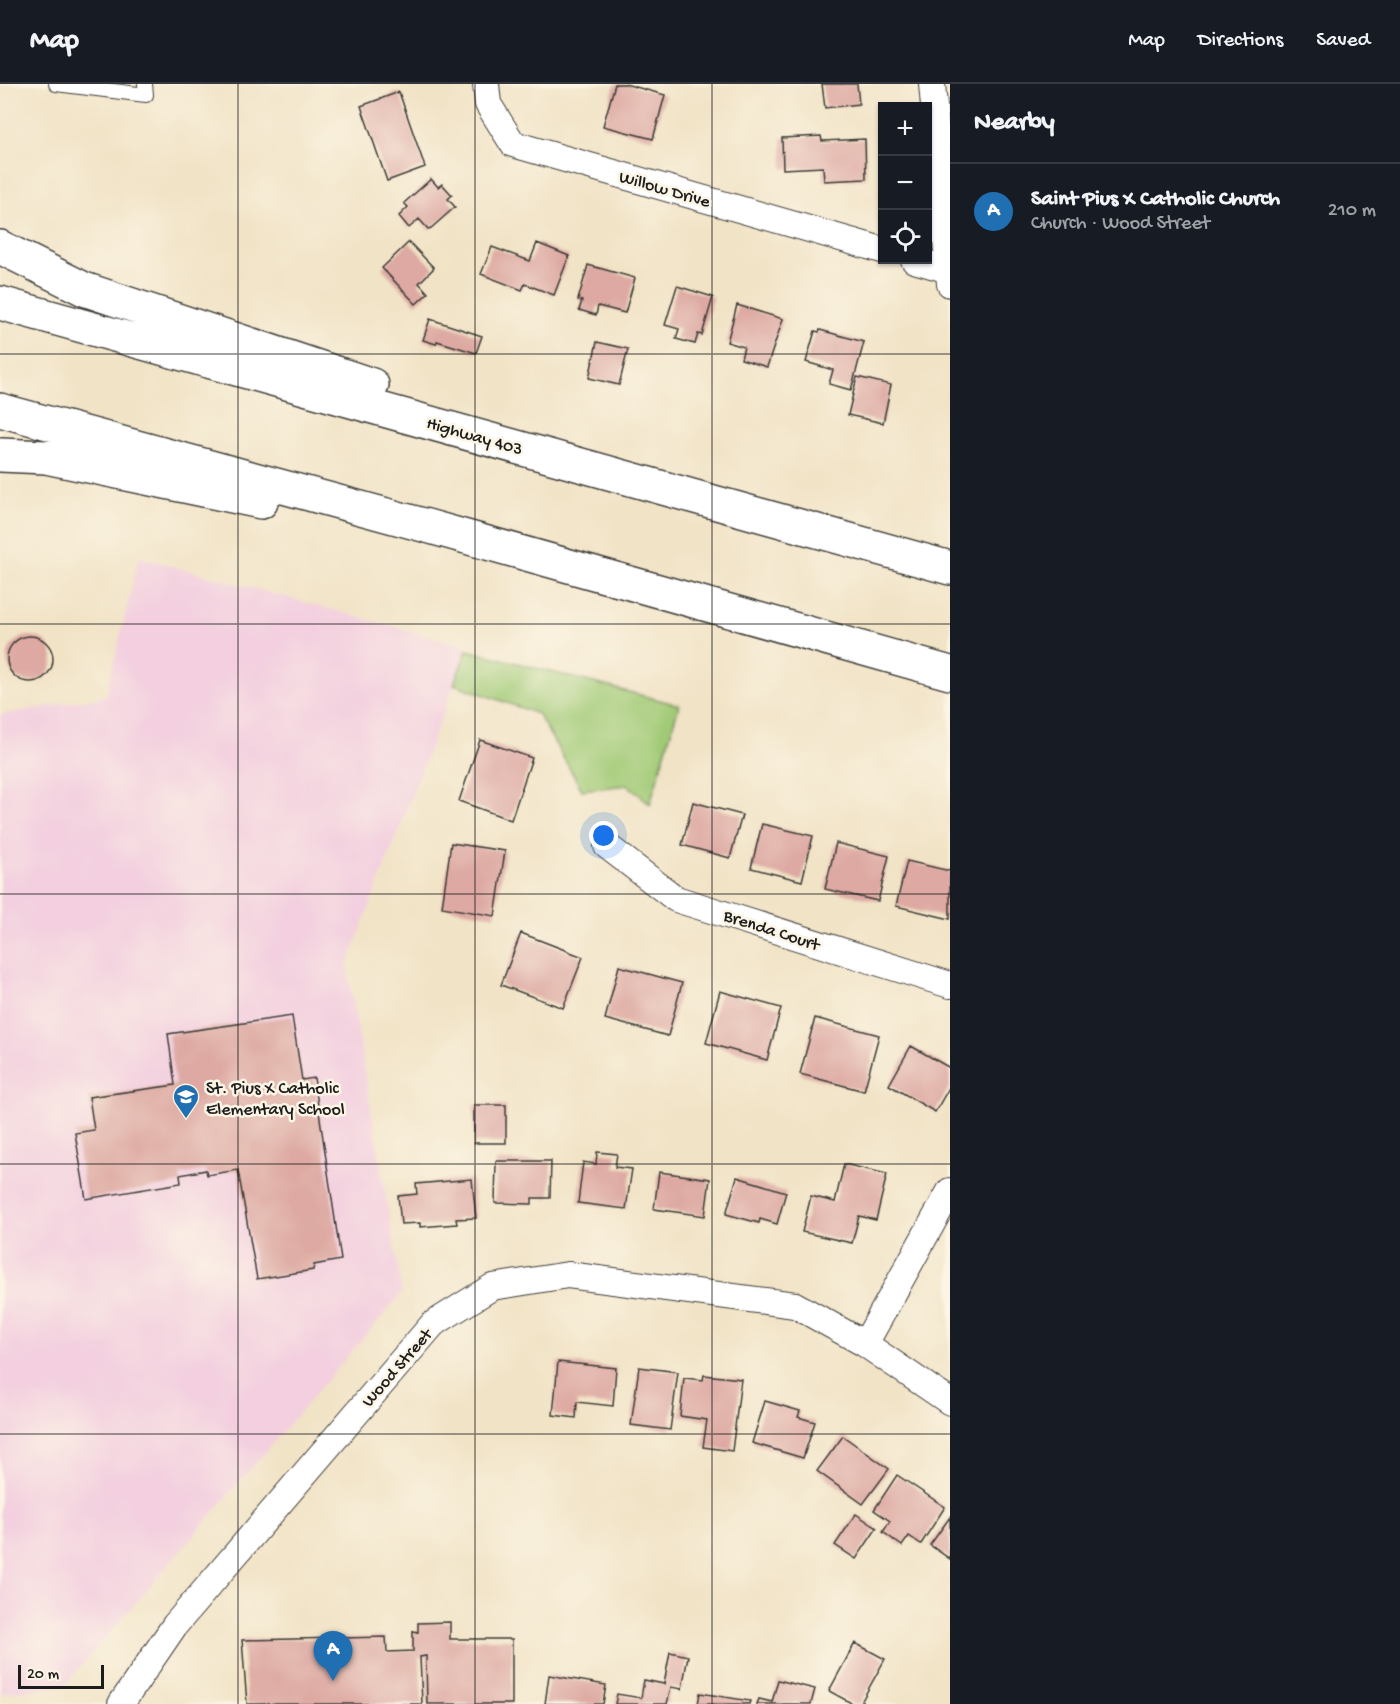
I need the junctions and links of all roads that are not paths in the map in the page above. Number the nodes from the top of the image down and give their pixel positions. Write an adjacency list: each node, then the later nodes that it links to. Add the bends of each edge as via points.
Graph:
1 (56, 84): 2 (lane, via 146,94)
2 (145, 84)
3 (486, 84): 6 (street, Willow Drive, via 488,104 513,144)
4 (932, 84): 8 (street)
5 (0, 247): 12 (highway, via 84,289 449,410)
6 (878, 249)
7 (922, 264): 8 (street)
8 (949, 277)
9 (0, 303): 12 (highway, Highway 403)
10 (0, 410): 13 (highway)
11 (0, 456): 13 (highway, via 46,457 331,516)
12 (575, 464): 14 (highway, Highway 403)
13 (427, 526): 15 (highway)
14 (950, 568)
15 (950, 673)
16 (607, 846): 17 (street, Brenda Court, via 676,899)
17 (950, 985)
18 (950, 1191): 19 (street)
19 (865, 1344): 20 (street, Wood Street); 21 (street, Wood Street, via 795,1305 568,1275 492,1287 434,1324 171,1630)
20 (950, 1402)
21 (121, 1704)

